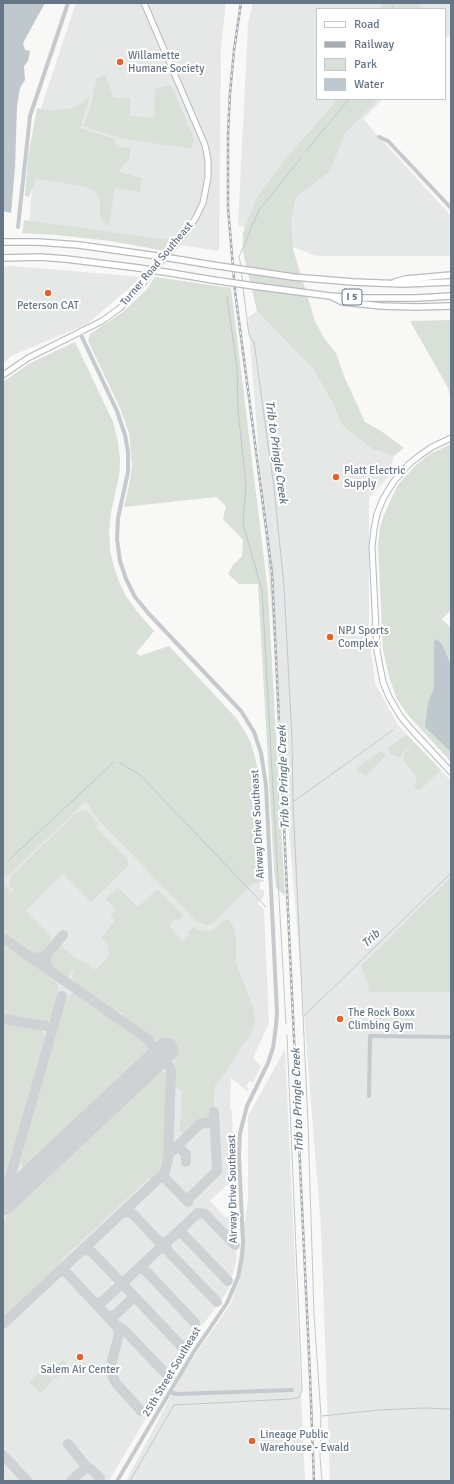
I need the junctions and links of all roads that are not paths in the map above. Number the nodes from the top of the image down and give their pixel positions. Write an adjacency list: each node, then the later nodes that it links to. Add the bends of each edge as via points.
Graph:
1 (68, 3): 5 (street, via 30,116)
2 (144, 3): 14 (main road, Turner Road Southeast, via 205,145 208,168 205,194 200,210 190,227 132,297 111,315)
3 (379, 137): 4 (street, via 388,141)
4 (451, 208)
5 (18, 227)
6 (3, 242): 10 (highway, I 5, bridge, via 79,245 319,280)
7 (3, 258): 11 (highway, I 5, bridge, via 66,259)
8 (451, 275): 10 (highway, via 406,279)
9 (451, 282): 10 (highway, I 5)
10 (391, 284)
11 (330, 296): 12 (highway, I 5); 13 (highway, I 5, via 343,302 381,306)
12 (451, 296)
13 (451, 306)
14 (80, 333): 15 (main road, Turner Road Southeast, via 28,358); 20 (street, Airway Drive Southeast, via 117,411 125,435 128,472 119,514 117,539 126,579 135,597 149,614 241,711 257,739 264,765 276,1026 270,1056 247,1106 241,1127 239,1156 243,1243)
15 (3, 375)
16 (451, 438): 17 (main road, via 419,456 394,481 383,499 378,514 372,547 377,651 383,682 404,721)
17 (451, 772)
18 (451, 1037): 19 (street, via 370,1036)
19 (370, 1096)
20 (239, 1272): 22 (street, 25th Street Southeast, via 227,1303)
21 (292, 1390): 22 (street, via 177,1394)
22 (170, 1392): 23 (street, 25th Street Southeast)
23 (117, 1481)

